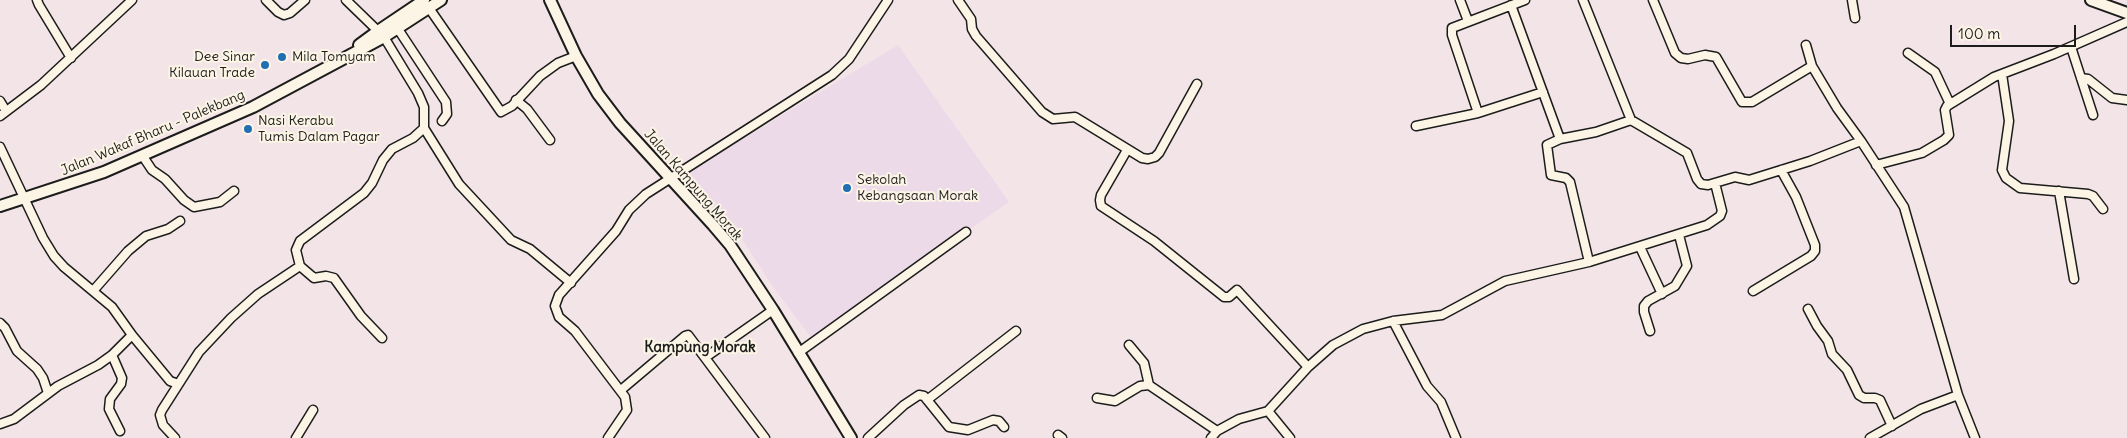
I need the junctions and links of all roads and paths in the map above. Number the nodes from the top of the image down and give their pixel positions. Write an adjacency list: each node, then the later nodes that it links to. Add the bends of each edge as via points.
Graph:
1 (38, 0): 28 (street)
2 (132, 0): 28 (street)
3 (266, 0): 4 (street, via 284,15)
4 (305, 0)
5 (346, 0): 23 (street)
6 (441, 0): 16 (main road, Jalan Wakaf Bharu - Palekbang)
7 (550, 0): 27 (main road, Jalan Kampung Morak)
8 (888, 0): 54 (street, via 849,59 832,75)
9 (958, 0): 50 (street, via 971,19 976,36 1042,112 1053,120 1075,117)
10 (1460, 0): 20 (street)
11 (1525, 0): 17 (street)
12 (1583, 0): 42 (street)
13 (1653, 0): 29 (street, via 1675,53 1688,59 1716,57 1739,99 1746,104)
14 (1852, 0): 19 (street)
15 (2091, 0): 18 (main road)
16 (426, 4): 22 (main road, Jalan Wakaf Bharu - Palekbang); 23 (main road, Jalan Wakaf Bharu - Palekbang); 34 (street, via 501,112)
17 (1511, 5): 20 (street); 33 (street)
18 (2127, 13)
19 (1855, 18)
20 (1468, 21): 39 (street, via 1451,31)
21 (2127, 22): 25 (street)
22 (398, 29): 23 (main road, Jalan Wakaf Bharu - Palekbang); 43 (street, via 446,102)
23 (381, 34): 45 (street, via 418,93 424,107); 51 (main road, Jalan Wakaf Bharu - Palekbang, via 339,62 252,107)
24 (1806, 45): 29 (street)
25 (2071, 47): 30 (street); 31 (street)
26 (1908, 53): 37 (street, via 1934,70)
27 (576, 56): 34 (street, via 548,70); 54 (main road, Jalan Kampung Morak, via 608,108)
28 (71, 58): 38 (street)
29 (1812, 66): 48 (street)
30 (2002, 74): 37 (street); 57 (street, via 2009,121 2002,170 2011,184 2020,188)
31 (2081, 78): 35 (street, via 2088,78 2112,98); 40 (street)
32 (1197, 84): 50 (street, via 1159,153 1148,159)
33 (1543, 92): 39 (street); 46 (street)
34 (516, 100): 47 (street, via 527,109)
35 (2127, 100)
36 (0, 101): 38 (street)
37 (1950, 104): 52 (street, via 1945,110 1947,138 1922,153)
38 (6, 110): 41 (street)
39 (1478, 113): 44 (street)
40 (2093, 115)
41 (0, 116)
42 (1631, 120): 46 (street, via 1596,132); 55 (street, via 1687,153 1701,184)
43 (442, 122)
44 (1416, 126)
45 (424, 128): 66 (street, via 392,149 364,193 300,241 296,250); 68 (street, via 459,184 504,233 530,249)
46 (1560, 139): 65 (street, via 1548,145 1550,173 1553,177 1568,180)
47 (550, 140)
48 (1861, 141): 52 (street); 53 (street)
49 (0, 147): 58 (street)
50 (1127, 150): 84 (street, via 1101,195 1101,206 1154,242 1224,297 1237,290)
51 (142, 155): 56 (street, via 152,170 194,207 220,202); 58 (main road, Jalan Wakaf Bharu - Palekbang, via 104,172)
52 (1876, 165): 89 (street, via 1904,207)
53 (1780, 170): 55 (street, via 1747,180 1735,177); 70 (street, via 1796,197 1815,251)
54 (671, 179): 68 (street, via 646,194 629,210); 73 (main road, Jalan Kampung Morak, via 730,245)
55 (1715, 183): 63 (street, via 1722,209 1720,216 1707,226)
56 (234, 191)
57 (2060, 191): 60 (street, via 2093,196); 67 (street)
58 (25, 198): 59 (main road, Jalan Wakaf Bharu - Palekbang); 69 (street, via 54,256)
59 (0, 206)
60 (2103, 209)
61 (180, 221): 69 (street, via 146,236 128,251)
62 (966, 232): 81 (street)
63 (1679, 236): 64 (street); 71 (street, via 1687,266 1675,286)
64 (1640, 247): 65 (street); 71 (street)
65 (1589, 262): 74 (street, via 1505,281 1442,315)
66 (300, 266): 79 (street, via 314,278 334,278 361,316); 85 (street, via 258,294 231,318 200,352)
67 (2074, 279)
68 (571, 283): 87 (street, via 556,300 556,311)
69 (93, 291): 78 (street, via 112,307)
70 (1753, 291)
71 (1662, 294): 77 (street, via 1644,306)
72 (1808, 309): 95 (street, via 1828,341 1832,355 1847,370 1858,393 1864,398 1880,400)
73 (772, 310): 81 (main road, Jalan Kampung Morak); 83 (street)
74 (1393, 321): 84 (street, via 1363,329 1333,345); 107 (street, via 1427,386 1441,402)
75 (0, 323): 88 (street, via 17,351 44,378)
76 (1016, 331): 91 (street)
77 (1650, 331)
78 (132, 335): 82 (street); 85 (street, via 170,381)
79 (382, 338)
80 (1128, 345): 86 (street, via 1144,362)
81 (798, 352): 103 (main road, Jalan Kampung Morak)
82 (112, 355): 88 (street); 98 (street, via 122,378 110,399 109,409)
83 (706, 357): 87 (street, via 686,335); 102 (street)
84 (1308, 367): 93 (street)
85 (178, 384): 99 (street, via 160,415 163,425)
86 (1149, 385): 90 (street, via 1140,386 1115,401); 97 (street)
87 (621, 390): 101 (street, via 627,410)
88 (48, 393): 94 (street, via 14,419)
89 (1958, 395): 95 (street, via 1921,409); 109 (street)
90 (1098, 398)
91 (927, 400): 96 (street, via 948,427 968,430 993,420); 104 (street, via 924,396 913,398)
92 (312, 410): 100 (street)
93 (1268, 411): 97 (street, via 1239,419); 106 (street)
94 (0, 424)
95 (1892, 426): 108 (street)
96 (1004, 427)
97 (1218, 430): 105 (street)
98 (120, 431)
99 (175, 438)
100 (296, 438)
101 (608, 438)
102 (765, 438)
103 (850, 438)
104 (868, 438)
105 (1211, 438)
106 (1290, 438)
107 (1456, 438)
108 (1870, 438)
109 (1975, 438)

